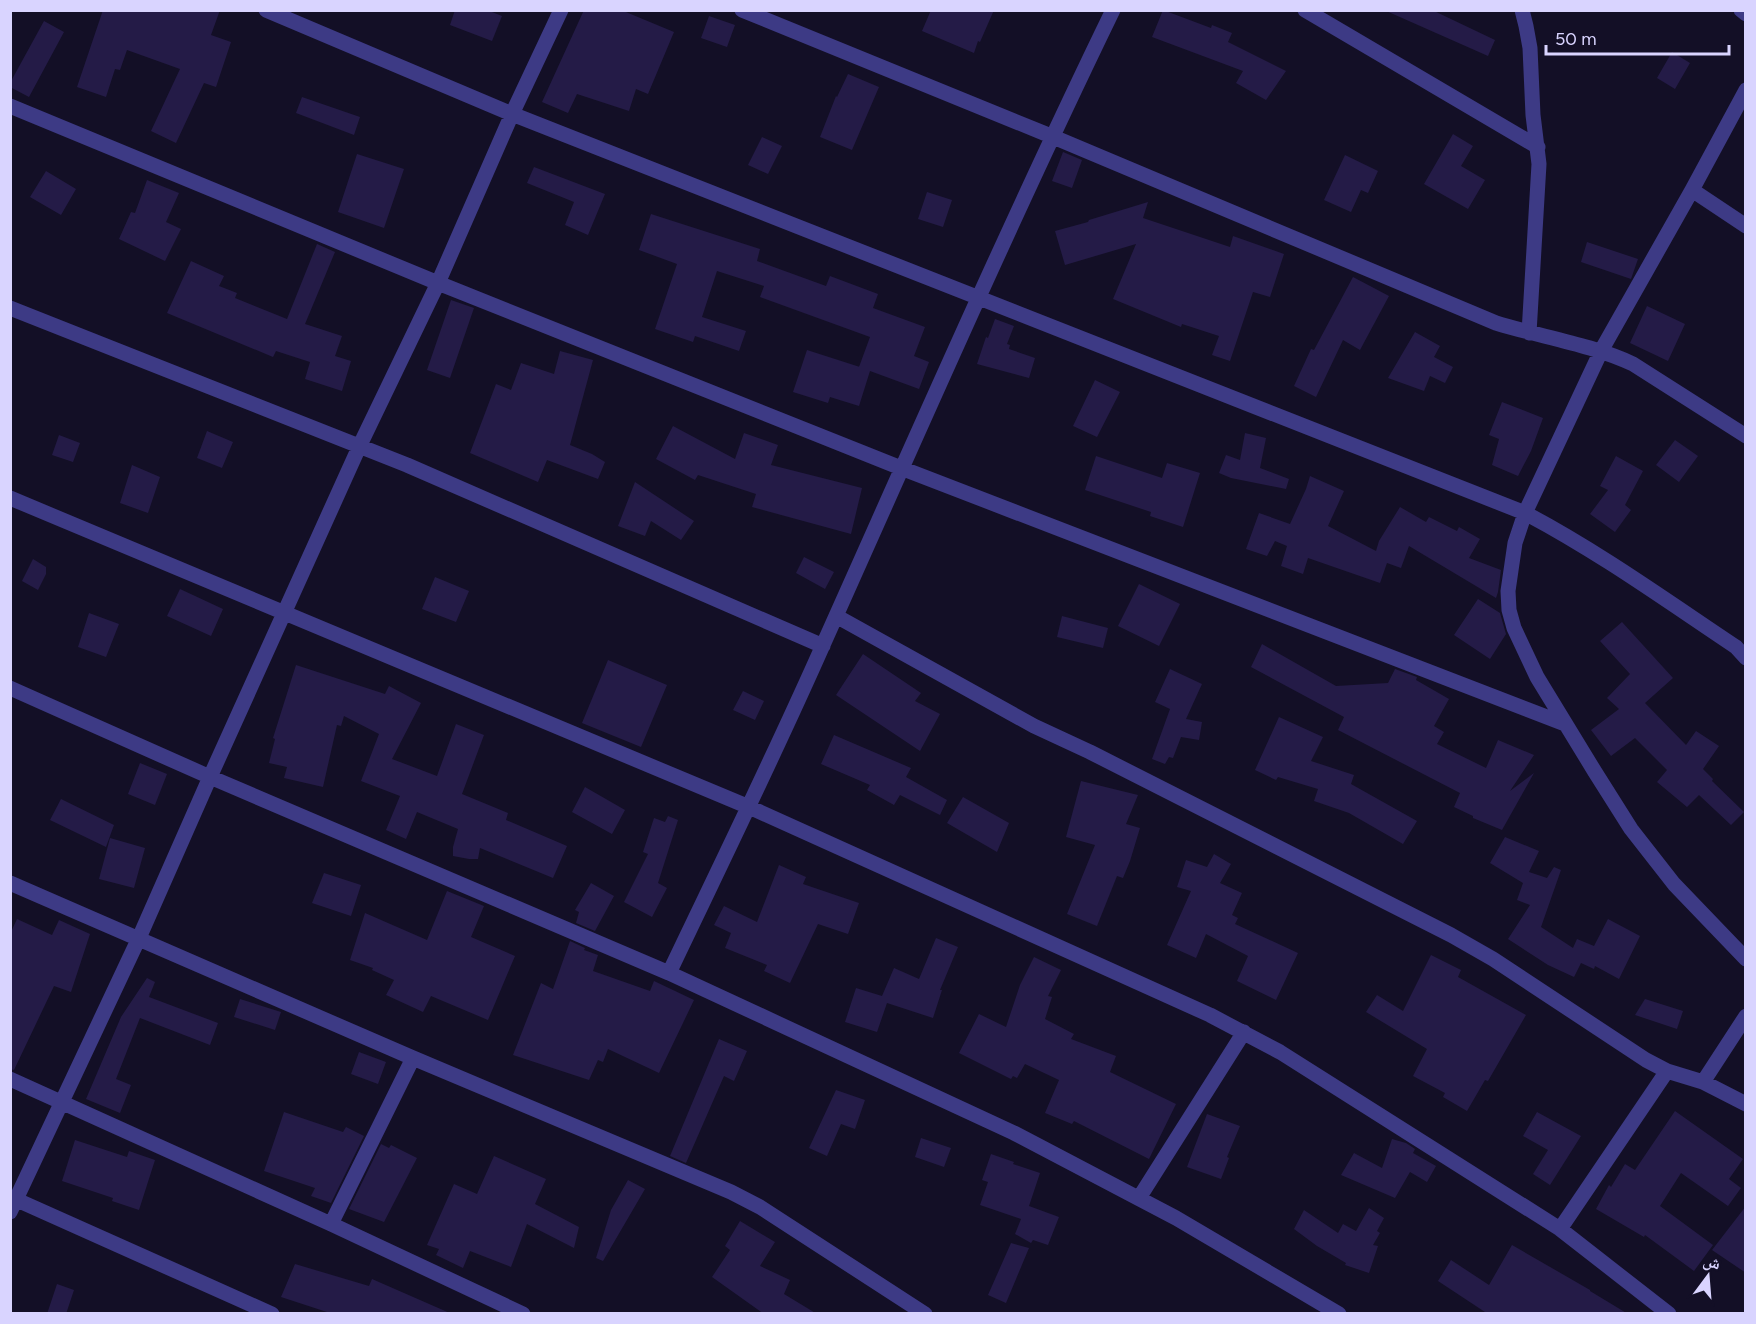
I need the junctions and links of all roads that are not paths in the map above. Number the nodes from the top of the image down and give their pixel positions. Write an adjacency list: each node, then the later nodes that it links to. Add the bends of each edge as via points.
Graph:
1 (266, 10): 11 (street)
2 (561, 10): 11 (street)
3 (742, 10): 12 (street)
4 (1113, 10): 12 (street)
5 (1305, 10): 13 (street)
6 (1522, 10): 13 (street, via 1530,48)
7 (1741, 10): 8 (street)
8 (1746, 14)
9 (1746, 90): 14 (street)
10 (10, 106): 16 (street)
11 (512, 114): 16 (street); 17 (street)
12 (1052, 136): 17 (street); 19 (street, via 1496,323)
13 (1538, 147): 19 (street)
14 (1692, 190): 15 (street); 20 (street)
15 (1746, 226)
16 (438, 283): 22 (street); 23 (street)
17 (977, 298): 23 (street); 25 (street)
18 (10, 308): 22 (street)
19 (1529, 333): 20 (street)
20 (1601, 351): 21 (street, via 1633,364); 25 (street)
21 (1746, 436)
22 (360, 445): 26 (street); 28 (street)
23 (901, 468): 27 (street); 31 (street)
24 (10, 498): 26 (street)
25 (1525, 513): 29 (street, via 1590,550 1736,647); 31 (street, via 1510,567 1509,610 1537,676)
26 (286, 612): 32 (street); 33 (street)
27 (836, 616): 28 (street); 41 (street, via 1034,726 1462,941)
28 (823, 646): 33 (street)
29 (1746, 658)
30 (10, 688): 32 (street)
31 (1565, 724): 36 (street, via 1631,829 1674,884)
32 (210, 777): 35 (street); 37 (street)
33 (749, 807): 37 (street); 39 (street)
34 (10, 883): 35 (street)
35 (140, 938): 40 (street); 44 (street)
36 (1746, 959)
37 (669, 973): 46 (street, via 1014,1133)
38 (1746, 1016): 43 (street)
39 (1244, 1032): 46 (street); 49 (street)
40 (412, 1058): 48 (street); 52 (street, via 731,1192)
41 (1667, 1071): 43 (street); 49 (street)
42 (10, 1079): 44 (street)
43 (1703, 1082): 45 (street)
44 (61, 1103): 47 (street); 48 (street)
45 (1746, 1104)
46 (1139, 1198): 53 (street)
47 (14, 1206): 50 (street)
48 (331, 1224): 51 (street)
49 (1560, 1229): 54 (street)
50 (272, 1314)
51 (523, 1314)
52 (925, 1314)
53 (1339, 1314)
54 (1669, 1314)

